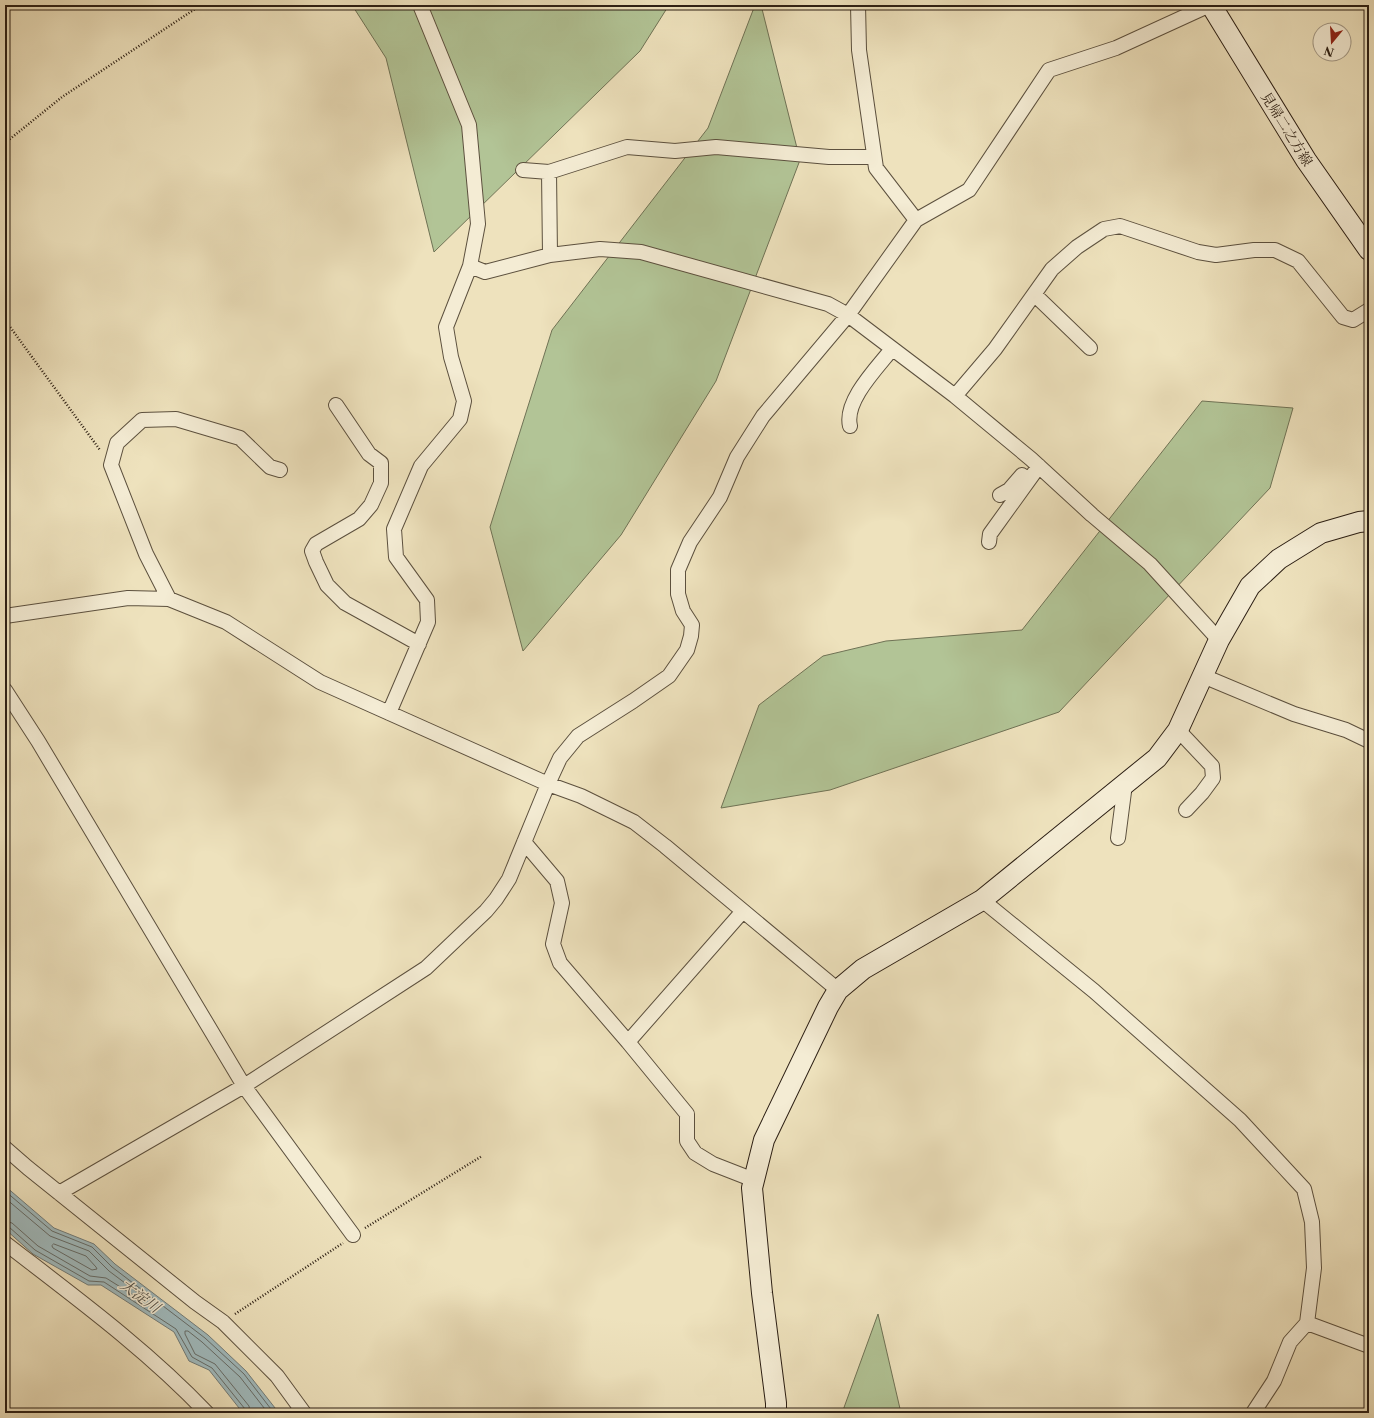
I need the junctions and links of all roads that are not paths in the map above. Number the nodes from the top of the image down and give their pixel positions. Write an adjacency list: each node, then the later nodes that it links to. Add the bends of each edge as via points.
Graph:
1 (420, 5): 10 (street, via 469,125 478,224)
2 (858, 5): 4 (street, via 859,50)
3 (1211, 5): 7 (street, via 1116,48 1049,70 969,190); 8 (street, 見帰二之方線, via 1306,160)
4 (874, 157): 6 (street, via 830,157 716,147 675,151 628,147); 7 (street, via 876,168)
5 (523, 170): 6 (street)
6 (549, 172): 9 (street)
7 (916, 220): 13 (street)
8 (1369, 250)
9 (550, 255): 10 (street, via 485,272); 13 (street, via 600,249 641,252 828,304)
10 (470, 266): 27 (street, via 446,327 451,358 464,401 460,419 421,466 394,529 396,557 427,600 428,622)
11 (1035, 295): 12 (street, via 1052,269 1077,247 1104,229 1120,226 1198,252 1216,255 1275,250 1298,261 1343,317 1353,320); 14 (street); 16 (street, via 995,349)
12 (1369, 310)
13 (848, 316): 15 (street); 33 (street, via 763,416 737,457 720,497 690,542 678,570 678,594 683,611 692,625 687,650 670,676 578,736 560,758)
14 (1090, 348)
15 (892, 349): 16 (street); 18 (street, via 861,388 848,419)
16 (955, 396): 19 (street)
17 (336, 405): 27 (street, via 369,454 382,463 381,484 370,506 359,519 316,544 312,551 327,585 345,603)
18 (850, 426)
19 (1035, 462): 21 (street, via 1009,490); 23 (street, via 990,534); 26 (street, via 1150,564)
20 (280, 470): 24 (street, via 270,468 240,438 176,419 142,420 117,443 111,465 146,554)
21 (1000, 495)
22 (1369, 521): 26 (street, via 1321,533 1279,559 1250,586)
23 (989, 542)
24 (169, 598): 25 (street, via 128,598); 30 (street, via 226,622 320,682)
25 (5, 616)
26 (1219, 640): 28 (street)
27 (419, 644): 30 (street)
28 (1202, 676): 31 (street); 32 (street, via 1294,714 1346,730)
29 (5, 690): 42 (street)
30 (389, 713): 33 (street)
31 (1178, 730): 34 (street, via 1157,758); 35 (street, via 1212,766 1213,778)
32 (1369, 741)
33 (548, 784): 37 (street); 39 (street, via 581,796 634,822)
34 (1125, 784): 36 (street); 38 (street)
35 (1186, 810)
36 (1118, 838)
37 (524, 842): 41 (street, via 557,881 562,902 553,944 560,963); 42 (street, via 509,878 496,899 426,968)
38 (982, 900): 40 (street, via 864,969); 48 (street, via 1094,991 1240,1120 1304,1188 1312,1222 1314,1268)
39 (743, 911): 40 (street); 41 (street)
40 (838, 990): 44 (street, via 764,1140)
41 (628, 1042): 44 (street, via 687,1114 687,1140 694,1153 713,1164)
42 (244, 1086): 45 (street); 46 (street)
43 (5, 1148): 45 (street)
44 (754, 1180): 52 (street, via 752,1188)
45 (59, 1192): 51 (street, via 223,1322 277,1376)
46 (354, 1235)
47 (5, 1243): 50 (street, via 103,1318 182,1386)
48 (1307, 1323): 49 (street); 53 (street, via 1290,1342 1274,1381)
49 (1369, 1346)
50 (207, 1413)
51 (304, 1413)
52 (776, 1413)
53 (1253, 1413)

